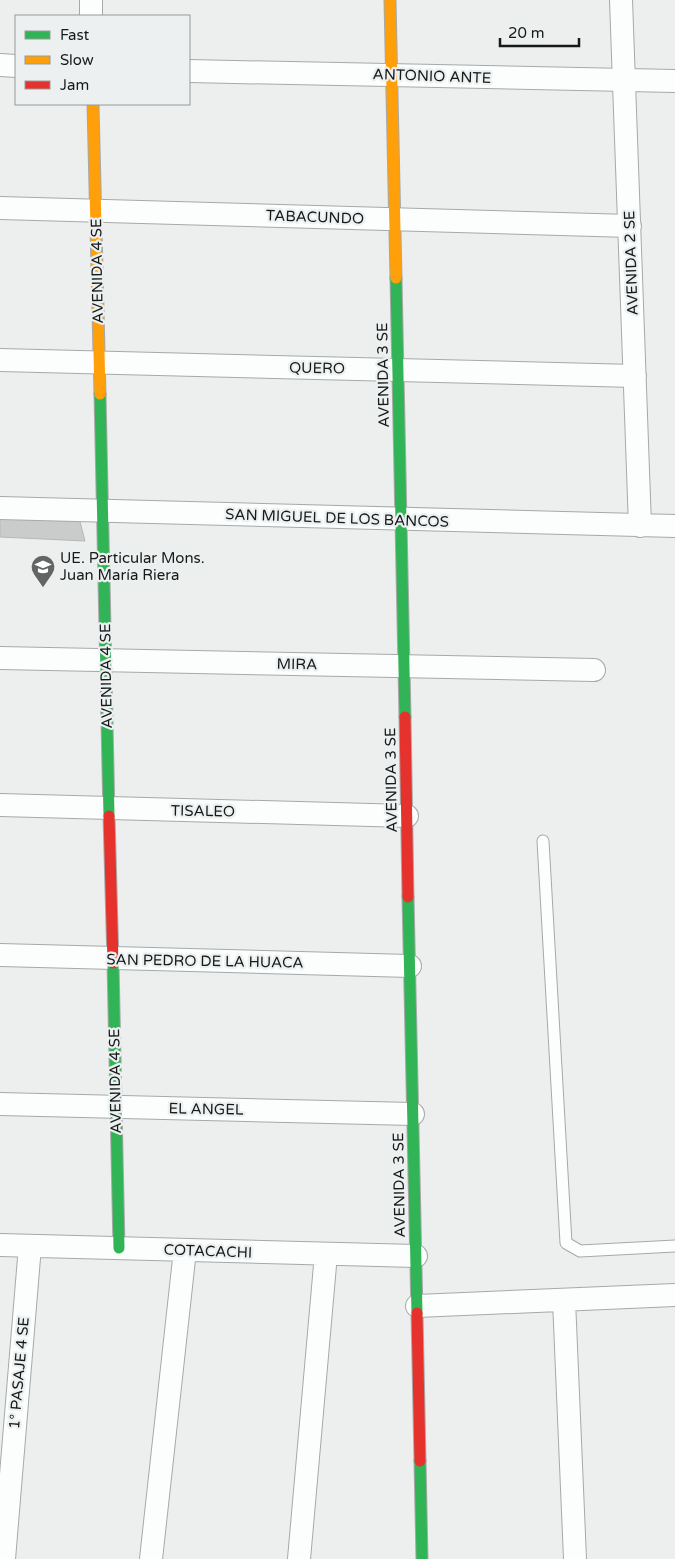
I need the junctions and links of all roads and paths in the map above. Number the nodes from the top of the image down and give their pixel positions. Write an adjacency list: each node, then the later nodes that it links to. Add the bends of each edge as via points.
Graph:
1 (91, 0): 4 (street)
2 (390, 0): 8 (street, AVENIDA 3 SE)
3 (621, 0): 9 (street, AVENIDA 2 SE)
4 (91, 15)
5 (0, 65): 6 (street)
6 (15, 66)
7 (190, 70): 8 (street, ANTONIO ANTE)
8 (391, 75): 9 (street, ANTONIO ANTE); 14 (street, AVENIDA 3 SE)
9 (624, 81): 10 (street, ANTONIO ANTE); 15 (street, AVENIDA 2 SE)
10 (675, 81)
11 (93, 105): 13 (street, AVENIDA 4 SE)
12 (0, 208): 13 (street, TABACUNDO)
13 (96, 210): 14 (street, TABACUNDO); 17 (street, AVENIDA 4 SE)
14 (395, 219): 15 (street, TABACUNDO); 18 (street, AVENIDA 3 SE)
15 (630, 226): 19 (street, AVENIDA 2 SE)
16 (0, 360): 17 (street, QUERO)
17 (99, 362): 18 (street, QUERO); 21 (street, AVENIDA 4 SE)
18 (398, 370): 19 (street, QUERO); 22 (street, AVENIDA 3 SE)
19 (635, 376): 23 (street, AVENIDA 2 SE)
20 (0, 508): 21 (street, SAN MIGUEL DE LOS BANCOS)
21 (102, 511): 22 (street, SAN MIGUEL DE LOS BANCOS); 26 (street, AVENIDA 4 SE)
22 (401, 520): 23 (street, SAN MIGUEL DE LOS BANCOS); 27 (street, AVENIDA 3 SE)
23 (640, 526): 24 (street, SAN MIGUEL DE LOS BANCOS)
24 (675, 526)
25 (0, 658): 26 (street, MIRA)
26 (106, 661): 27 (street, MIRA); 30 (street, AVENIDA 4 SE)
27 (404, 666): 28 (street, MIRA); 31 (street, AVENIDA 3 SE)
28 (594, 670)
29 (0, 805): 30 (street, TISALEO)
30 (109, 808): 31 (street, TISALEO); 34 (street, AVENIDA 4 SE)
31 (407, 816): 35 (street, AVENIDA 3 SE)
32 (543, 840): 41 (lane, via 566,1243 580,1251)
33 (0, 956): 34 (street, SAN PEDRO DE LA HUACA)
34 (112, 958): 35 (street, SAN PEDRO DE LA HUACA); 37 (street, AVENIDA 4 SE)
35 (410, 966): 38 (street, AVENIDA 3 SE)
36 (0, 1104): 37 (street, EL ANGEL)
37 (116, 1106): 38 (street, EL ANGEL); 42 (street, AVENIDA 4 SE)
38 (413, 1114): 45 (street, AVENIDA 3 SE)
39 (0, 1246): 40 (street, COTACACHI)
40 (30, 1246): 42 (street, COTACACHI); 49 (street, 1° PASAJE 4 SE)
41 (675, 1246)
42 (119, 1248): 43 (street, COTACACHI)
43 (185, 1250): 44 (street, COTACACHI); 50 (street)
44 (326, 1254): 45 (street, COTACACHI); 51 (street)
45 (416, 1256): 48 (street, AVENIDA 3 SE)
46 (675, 1295): 47 (street)
47 (564, 1300): 48 (street); 53 (street)
48 (417, 1306): 52 (street, AVENIDA 3 SE)
49 (4, 1559)
50 (151, 1559)
51 (299, 1559)
52 (422, 1559)
53 (575, 1559)

